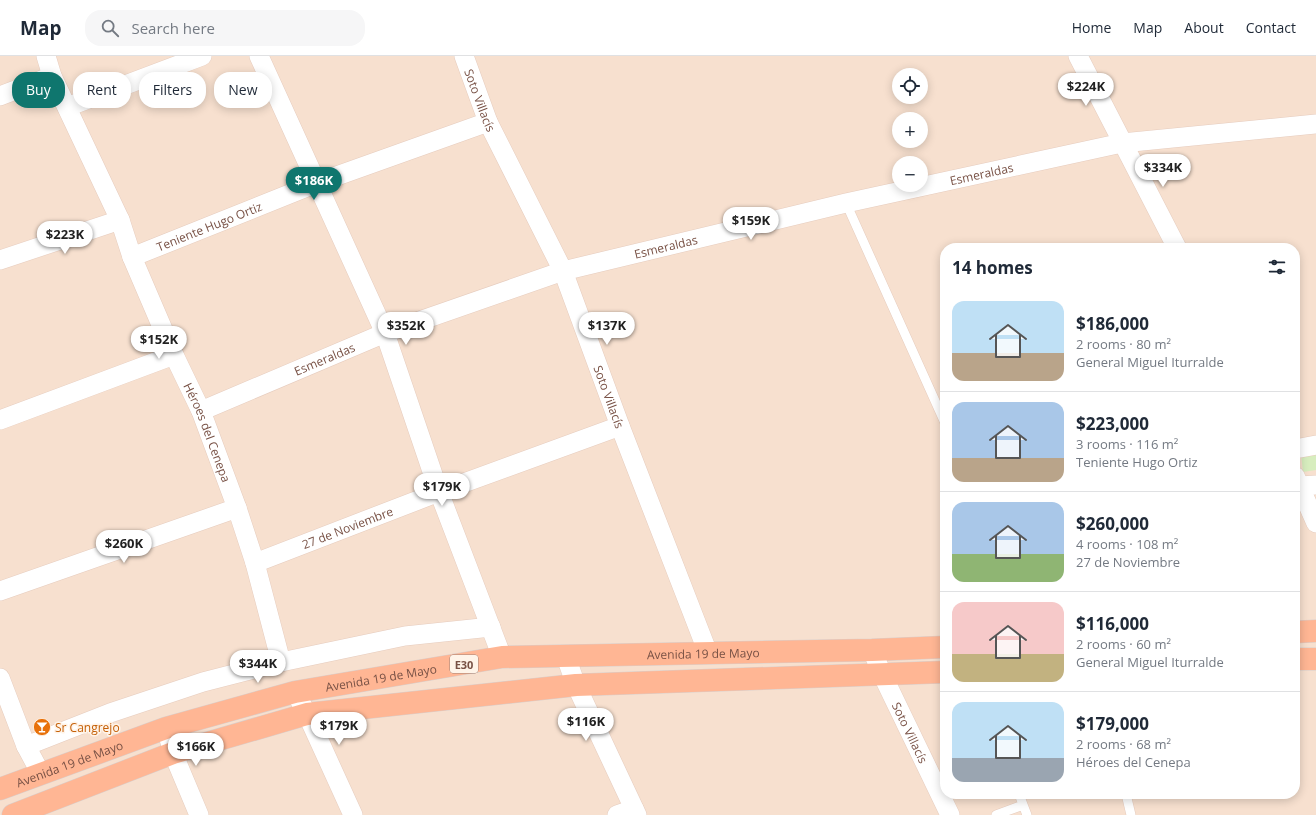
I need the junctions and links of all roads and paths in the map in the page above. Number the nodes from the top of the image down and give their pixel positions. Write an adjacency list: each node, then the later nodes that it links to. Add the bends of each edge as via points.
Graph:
1 (46, 56): 6 (street, Héroes del Cenepa)
2 (202, 56): 10 (street)
3 (259, 56): 14 (street)
4 (464, 56): 11 (street, Soto Villacís)
5 (1078, 56): 13 (street)
6 (51, 72)
7 (12, 91): 8 (street)
8 (0, 96)
9 (65, 103): 10 (street, Héroes del Cenepa)
10 (67, 107): 16 (street, Héroes del Cenepa)
11 (488, 122): 14 (street, Teniente Hugo Ortiz); 20 (street, Soto Villacís)
12 (1316, 124): 13 (street, Esmeraldas)
13 (1122, 143): 15 (street, Esmeraldas); 17 (street)
14 (317, 183): 18 (street, Teniente Hugo Ortiz); 21 (street)
15 (846, 203): 20 (street, Esmeraldas); 24 (lane)
16 (120, 220): 18 (street, Héroes del Cenepa); 19 (street)
17 (1174, 243)
18 (132, 257): 22 (street, Héroes del Cenepa)
19 (0, 260)
20 (563, 271): 21 (street, Esmeraldas); 26 (street, Soto Villacís)
21 (385, 333): 23 (street, Esmeraldas); 30 (street)
22 (174, 355): 23 (street, Héroes del Cenepa); 25 (street)
23 (201, 411): 31 (street, Héroes del Cenepa)
24 (940, 412)
25 (0, 420)
26 (620, 426): 30 (street, 27 de Noviembre); 40 (street, Soto Villacís)
27 (1316, 445): 28 (street)
28 (1300, 448)
29 (1304, 482): 32 (street)
30 (439, 492): 33 (street, 27 de Noviembre); 35 (street)
31 (237, 508): 33 (street, Héroes del Cenepa); 34 (street)
32 (1316, 523)
33 (255, 563): 45 (street, Héroes del Cenepa)
34 (0, 591)
35 (491, 627): 41 (street); 45 (street, via 405,636)
36 (1316, 631): 37 (highway)
37 (1300, 632)
38 (940, 647): 39 (highway, Avenida 19 de Mayo / E30)
39 (872, 650): 40 (highway, Avenida 19 de Mayo / E30); 47 (street, Soto Villacís)
40 (708, 653): 42 (highway, Avenida 19 de Mayo / E30)
41 (502, 657): 42 (highway, Avenida 19 de Mayo / E30); 50 (highway, Avenida 19 de Mayo / E30)
42 (566, 657): 49 (street)
43 (1316, 659): 44 (highway)
44 (1300, 660)
45 (281, 662): 53 (street, via 203,682 110,712)
46 (940, 672): 47 (highway)
47 (882, 674): 49 (highway); 57 (street, Soto Villacís)
48 (0, 678): 53 (street)
49 (576, 685): 51 (highway); 62 (street)
50 (295, 692): 51 (street); 52 (highway, Avenida 19 de Mayo / E30)
51 (307, 714): 54 (highway); 65 (street)
52 (166, 728): 54 (street); 55 (highway, Avenida 19 de Mayo / E30)
53 (26, 746): 55 (street)
54 (173, 753): 63 (highway); 64 (street)
55 (41, 774): 56 (highway, Avenida 19 de Mayo / E30)
56 (0, 789)
57 (940, 794)
58 (942, 799): 66 (street, Soto Villacís)
59 (1020, 799): 61 (lane)
60 (1127, 799): 69 (lane)
61 (1022, 805): 67 (lane); 68 (lane)
62 (629, 813)
63 (13, 815)
64 (199, 815)
65 (353, 815)
66 (950, 815)
67 (996, 815)
68 (1027, 815)
69 (1130, 815)

